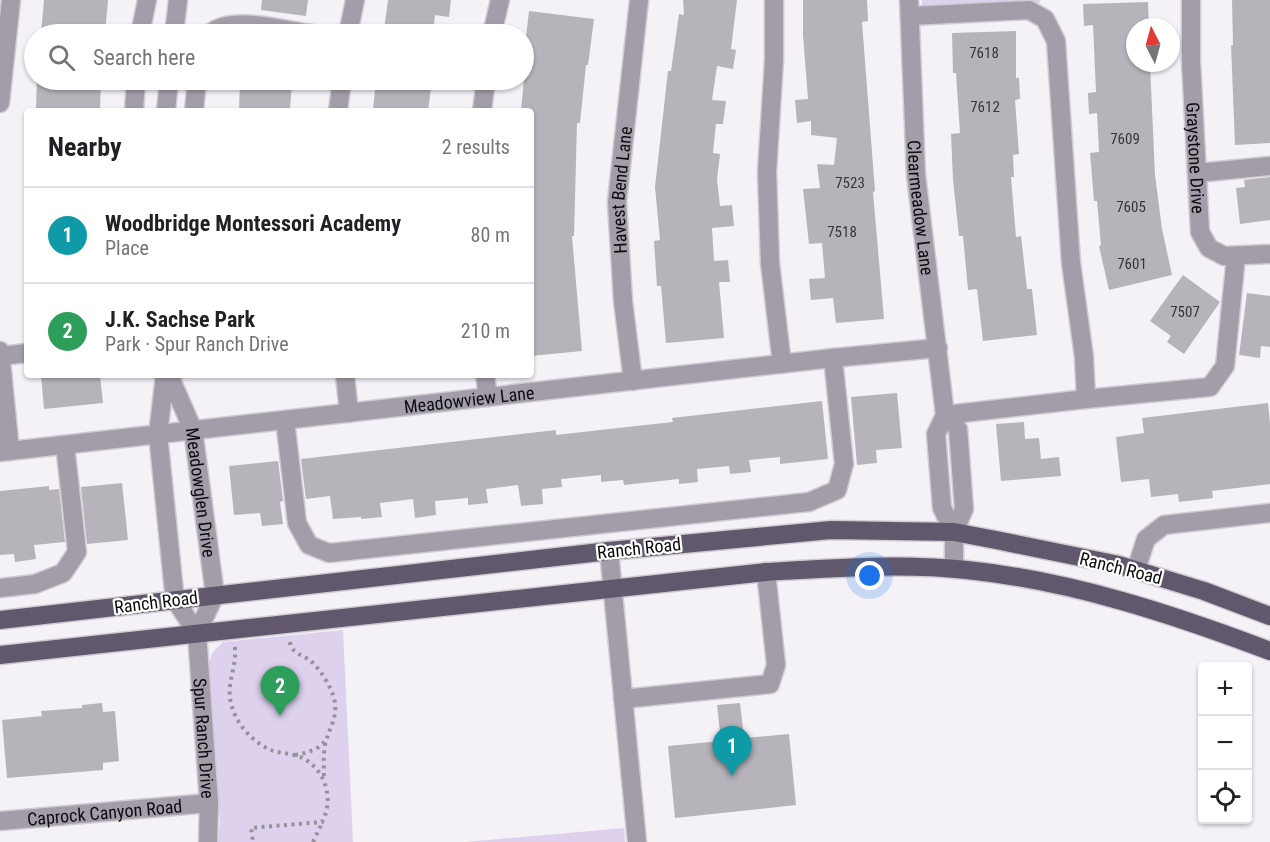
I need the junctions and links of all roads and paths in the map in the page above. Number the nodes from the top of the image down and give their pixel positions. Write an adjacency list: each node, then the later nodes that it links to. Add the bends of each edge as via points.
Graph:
1 (11, 0): 19 (street)
2 (147, 0): 10 (street)
3 (178, 0): 11 (street)
4 (355, 0): 12 (street)
5 (500, 0): 13 (street)
6 (639, 0): 39 (street, Havest Bend Lane, via 617,202)
7 (774, 0): 34 (street, via 767,172 770,263)
8 (1191, 0): 26 (street, Graystone Drive)
9 (910, 8): 29 (street, Clearmeadow Lane, via 916,175); 41 (street, via 1029,10 1045,19 1056,41 1071,263)
10 (142, 24)
11 (175, 24)
12 (348, 24)
13 (494, 24)
14 (135, 90): 20 (street)
15 (168, 90): 21 (street)
16 (196, 90): 22 (street)
17 (341, 90): 23 (street)
18 (485, 90): 24 (street)
19 (0, 103)
20 (134, 108)
21 (166, 108)
22 (194, 108)
23 (338, 108)
24 (482, 108)
25 (1270, 166): 26 (street)
26 (1197, 173): 28 (street, Graystone Drive, via 1200,232 1209,248 1224,256)
27 (1270, 254): 28 (street, Graystone Drive)
28 (1236, 256): 41 (street, via 1225,366 1210,387)
29 (938, 348): 33 (street, Meadowview Lane); 43 (street, Clearmeadow Lane)
30 (0, 351): 32 (street)
31 (24, 353): 32 (street)
32 (1, 356): 48 (street)
33 (833, 358): 34 (street, Meadowview Lane); 44 (street, via 844,464 837,490 809,502 329,553 309,545 297,523)
34 (783, 364): 39 (street, Meadowview Lane)
35 (165, 378): 46 (street, Meadowglen Drive)
36 (170, 378): 45 (street, Meadowglen Drive)
37 (345, 378): 42 (street)
38 (485, 378): 40 (street)
39 (633, 381): 40 (street, Meadowview Lane)
40 (488, 397): 42 (street, Meadowview Lane)
41 (1086, 399): 43 (street)
42 (349, 413): 44 (street, Meadowview Lane)
43 (945, 415): 50 (street, Clearmeadow Lane, via 936,434 942,508)
44 (285, 420): 45 (street, Meadowview Lane)
45 (193, 430): 46 (street, Meadowview Lane); 57 (street, Meadowglen Drive)
46 (158, 434): 47 (street, Meadowview Lane); 58 (street, Meadowglen Drive)
47 (65, 445): 48 (street, Meadowview Lane); 55 (street, via 77,552 63,573 35,584)
48 (5, 452)
49 (1270, 513): 53 (street, via 1164,525 1146,539)
50 (954, 532): 51 (main road, Ranch Road, via 810,531); 52 (street, Clearmeadow Lane); 53 (main road, Ranch Road)
51 (609, 551): 56 (street); 57 (main road, Ranch Road)
52 (954, 569): 54 (main road, Ranch Road, via 868,566); 64 (main road, Ranch Road, via 1083,590 1165,613)
53 (1136, 570): 59 (main road, Ranch Road)
54 (766, 572): 56 (main road, Ranch Road); 66 (street, via 776,665 770,684)
55 (0, 588)
56 (613, 588): 61 (main road, Ranch Road); 66 (street)
57 (215, 595): 58 (main road, Ranch Road); 61 (street)
58 (175, 600): 60 (main road, Ranch Road); 61 (street, Meadowglen Drive)
59 (1270, 616)
60 (0, 620)
61 (197, 633): 65 (main road, Ranch Road); 70 (street, Spur Ranch Drive)
62 (290, 641): 67 (path, via 293,650 312,662 332,693 335,715)
63 (235, 647): 68 (path, via 229,684 235,716 253,740 270,750)
64 (1270, 650)
65 (0, 655)
66 (623, 699): 76 (street)
67 (327, 739): 68 (path, via 321,746); 69 (path)
68 (294, 755): 69 (path, via 312,766)
69 (324, 781): 72 (path, via 328,804)
70 (209, 803): 71 (street, Caprock Canyon Road); 73 (street, Spur Ranch Drive)
71 (0, 821)
72 (322, 822): 74 (path, via 251,828); 75 (path)
73 (208, 842)
74 (253, 842)
75 (313, 842)
76 (637, 842)

